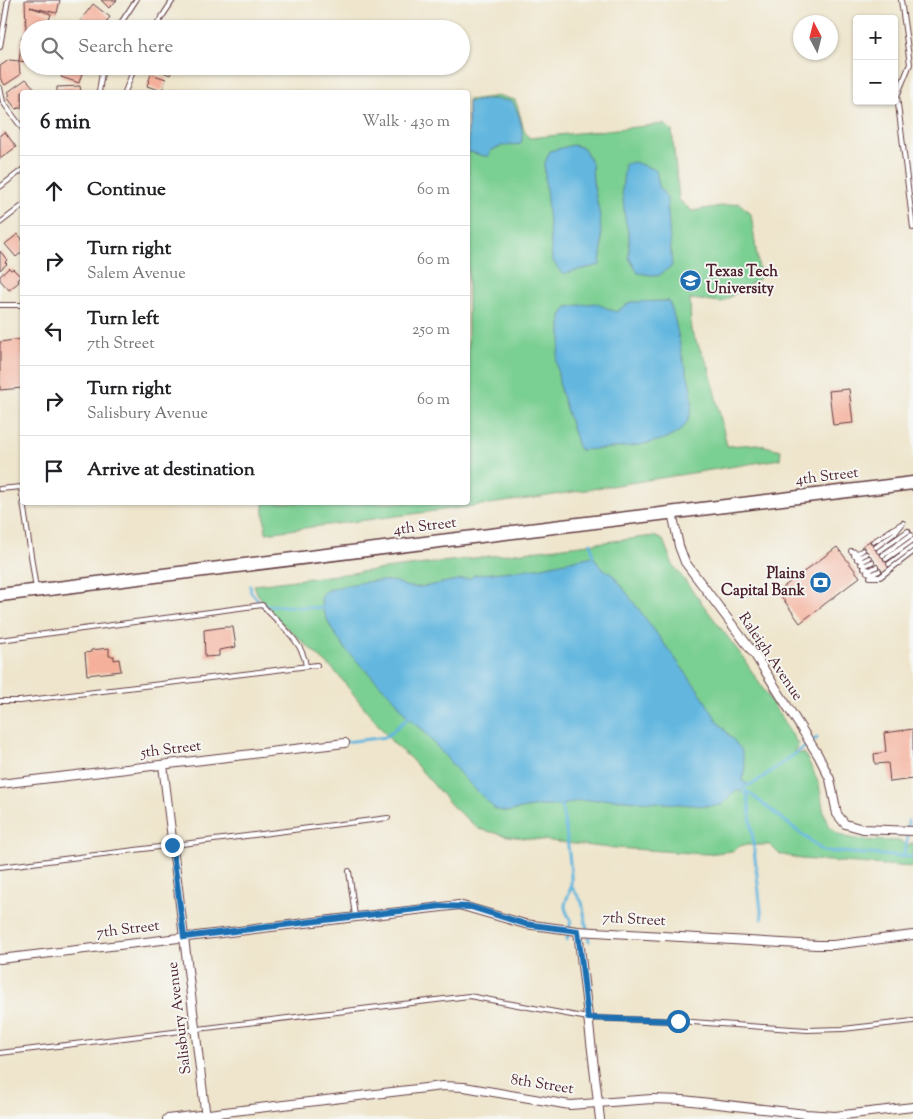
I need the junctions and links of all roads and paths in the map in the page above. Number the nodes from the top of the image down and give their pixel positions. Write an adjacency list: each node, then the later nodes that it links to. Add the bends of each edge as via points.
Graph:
1 (8, 0): 7 (lane)
2 (136, 0): 5 (lane)
3 (173, 0): 6 (lane)
4 (901, 0): 18 (lane, via 910,64 897,96)
5 (124, 20)
6 (160, 20)
7 (0, 46)
8 (102, 75): 11 (lane)
9 (132, 75): 12 (lane)
10 (0, 88): 13 (lane, via 3,102)
11 (99, 90)
12 (126, 90)
13 (20, 125)
14 (20, 172): 15 (lane)
15 (0, 187)
16 (20, 208): 17 (lane)
17 (0, 223)
18 (913, 228)
19 (0, 305): 20 (lane)
20 (20, 305)
21 (913, 483): 25 (main road, 4th Street)
22 (20, 487): 23 (lane)
23 (0, 489)
24 (23, 505): 40 (lane)
25 (672, 512): 40 (main road, 4th Street); 50 (street, Raleigh Avenue, via 678,546 685,562 756,655 818,755 830,779 836,814 845,824 863,829)
26 (910, 533): 32 (lane)
27 (913, 540): 34 (lane)
28 (873, 542): 30 (lane, via 903,523)
29 (913, 546): 36 (lane)
30 (876, 547)
31 (913, 552): 39 (lane, via 880,577)
32 (881, 553)
33 (868, 556): 33 (lane, via 863,561 854,555 858,553); 35 (lane, via 866,565)
34 (886, 559)
35 (861, 564)
36 (889, 564)
37 (877, 569): 38 (lane, via 873,574)
38 (865, 570)
39 (870, 577)
40 (36, 591): 41 (main road, 4th Street)
41 (0, 595)
42 (0, 640): 44 (lane, via 262,605 302,651)
43 (317, 665): 44 (lane)
44 (306, 666): 45 (lane)
45 (0, 701)
46 (345, 743): 47 (street, 5th Street)
47 (163, 765): 48 (street, 5th Street); 51 (street, Salisbury Avenue)
48 (0, 784)
49 (388, 818): 51 (lane)
50 (913, 831)
51 (172, 845): 52 (lane); 57 (street, Salisbury Avenue)
52 (0, 867)
53 (349, 871): 54 (lane)
54 (355, 916): 55 (street, 7th Street, via 458,905 525,924); 57 (street, 7th Street)
55 (578, 931): 56 (street, 7th Street, via 833,945); 59 (street)
56 (913, 935)
57 (184, 937): 58 (street, 7th Street); 61 (street, Salisbury Avenue)
58 (0, 959)
59 (588, 1018): 60 (lane, via 807,1030); 61 (lane, via 468,996); 63 (street)
60 (913, 1021)
61 (195, 1030): 62 (lane); 65 (street, Salisbury Avenue)
62 (0, 1053)
63 (598, 1103): 64 (street, 8th Street, via 683,1100 835,1116); 65 (street, 8th Street, via 570,1105 442,1086); 67 (street)
64 (913, 1107)
65 (205, 1117): 66 (street, 8th Street)
66 (167, 1119)
67 (600, 1119)

